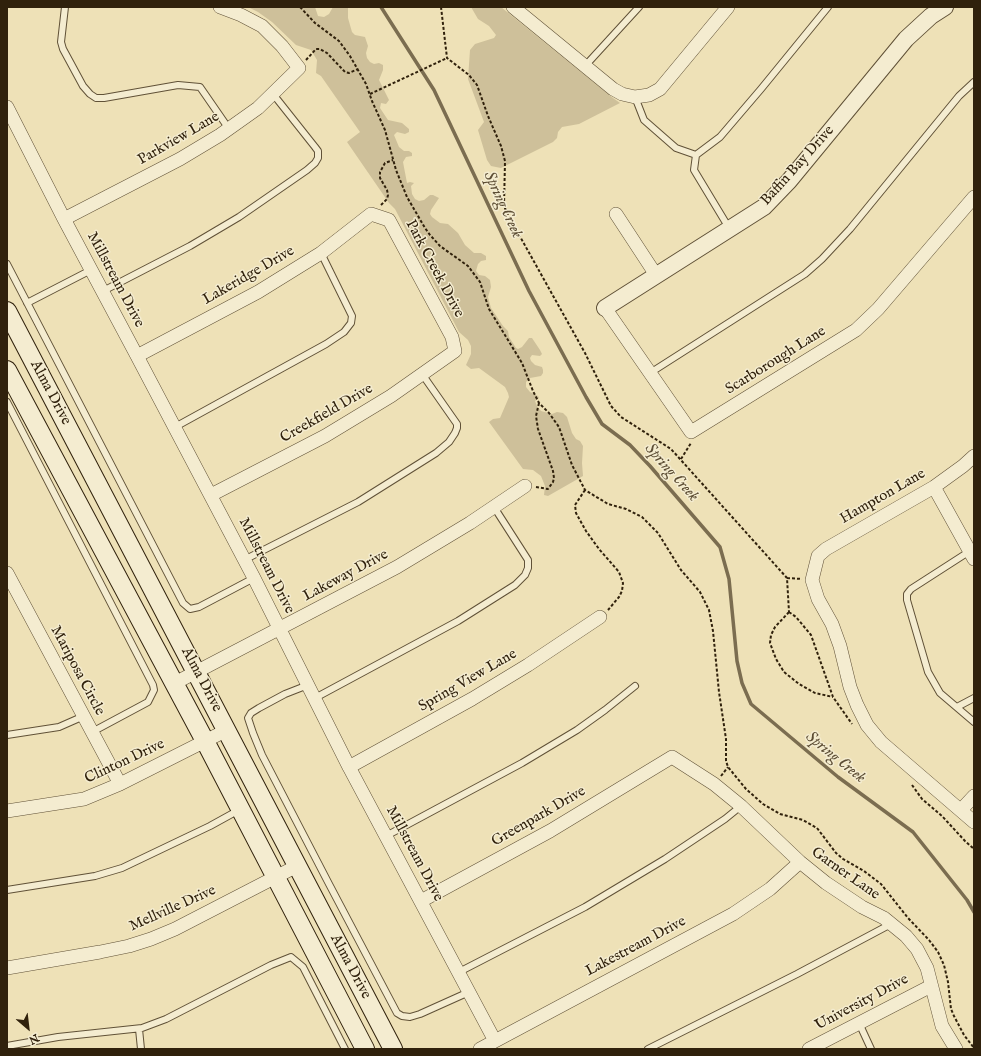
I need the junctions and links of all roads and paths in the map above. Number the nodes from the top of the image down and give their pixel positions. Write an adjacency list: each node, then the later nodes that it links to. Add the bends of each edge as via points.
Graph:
1 (65, 7): 21 (lane, via 61,42 82,86 90,94 96,98 104,98 178,85 200,87)
2 (220, 7): 14 (street, via 262,26)
3 (300, 7): 15 (path, via 322,29 339,41)
4 (441, 7): 12 (path)
5 (513, 7): 11 (street)
6 (639, 7): 13 (lane)
7 (728, 7): 19 (street, via 660,89 649,95)
8 (828, 7): 22 (lane, via 720,137)
9 (945, 7): 10 (street, Baffin Bay Drive)
10 (928, 11): 28 (street, Baffin Bay Drive, via 789,181 764,207)
11 (528, 12): 13 (street)
12 (446, 58): 18 (path); 47 (path, via 470,75 477,85 501,146 504,161 504,206 585,353 611,406 621,417 672,449)
13 (585, 66): 19 (street, via 613,89)
14 (299, 68): 15 (path, via 316,49 320,49 345,72); 17 (street, Parkview Lane)
15 (358, 69): 18 (path)
16 (974, 82): 40 (lane, via 959,96 850,229 822,259 805,274)
17 (272, 94): 21 (street, Parkview Lane, via 258,108); 33 (lane, via 315,147 318,152 315,163 239,217 190,246)
18 (370, 94): 23 (path, via 389,140)
19 (635, 97): 22 (lane, via 644,120 676,148)
20 (7, 107): 27 (street, Millstream Drive)
21 (229, 129): 27 (street, Parkview Lane, via 180,159)
22 (696, 155): 28 (lane, via 694,170)
23 (393, 160): 25 (path, via 386,163 380,172 380,178 387,190 387,199); 43 (path, via 403,188 424,228 440,246 468,266 480,282 489,309 518,357)
24 (974, 197): 45 (street, Scarborough Lane, via 878,309 856,330)
25 (371, 214): 29 (street, Lakeridge Drive); 37 (street, Park Creek Drive, via 389,220 452,336)
26 (616, 214): 32 (street)
27 (64, 219): 31 (street, Millstream Drive)
28 (729, 229): 32 (street, Baffin Bay Drive)
29 (321, 253): 38 (street, Lakeridge Drive, via 258,292); 44 (lane, via 352,316 351,323 344,332)
30 (7, 264): 34 (lane)
31 (91, 270): 33 (street, Millstream Drive); 34 (lane)
32 (656, 275): 35 (street, Baffin Bay Drive)
33 (103, 291): 38 (street, Millstream Drive)
34 (28, 303): 56 (lane, via 183,603 190,609 199,607)
35 (605, 308): 40 (street)
36 (7, 311): 60 (main road, Alma Drive)
37 (455, 351): 41 (street, Creekfield Drive)
38 (137, 356): 44 (street, Millstream Drive)
39 (7, 370): 61 (main road, Alma Drive)
40 (650, 373): 45 (street)
41 (422, 374): 51 (street, Creekfield Drive, via 325,436); 54 (lane, via 457,424 449,442 436,453 358,502)
42 (7, 402): 70 (lane, via 153,685 154,690 148,702)
43 (539, 403): 48 (path, via 536,416 538,429 554,478 548,489); 50 (path, via 560,427 572,465)
44 (174, 427): 51 (street, Millstream Drive)
45 (690, 432): 47 (path, via 692,441)
46 (974, 456): 49 (street, Hampton Lane)
47 (681, 459): 57 (path, via 787,578)
48 (525, 486): 52 (street, Lakeway Drive)
49 (934, 487): 53 (street); 79 (street, Hampton Lane, via 826,549 818,556 812,580 836,635 850,687 867,725 881,742)
50 (585, 490): 58 (path, via 575,505 576,513 599,549 619,572 623,583 619,597); 97 (path, via 598,500 642,517 658,533 678,565 700,592 709,610 713,630 728,767 746,789 763,804 780,814 803,820 817,828 843,860 881,884 938,952 948,982 951,1009 964,1035)
51 (211, 495): 54 (street, Millstream Drive)
52 (494, 507): 59 (street, Lakeway Drive, via 398,567); 64 (lane, via 528,560 525,575 515,585 458,622)
53 (972, 555): 66 (lane, via 911,589 907,594 928,672 940,693)
54 (244, 560): 56 (street, Millstream Drive)
55 (7, 572): 67 (street, Mariposa Circle)
56 (254, 578): 59 (street, Millstream Drive)
57 (789, 612): 57 (path, via 771,635 770,643 776,659 784,672 799,684 815,693 833,697 811,635)
58 (600, 618): 74 (street, Spring View Lane, via 472,700)
59 (280, 629): 60 (street, Lakeway Drive); 62 (street, Millstream Drive)
60 (197, 672): 61 (street, Lakeway Drive); 69 (main road, Alma Drive)
61 (175, 683): 72 (main road, Alma Drive)
62 (308, 685): 64 (street, Millstream Drive); 92 (lane, via 259,708 248,718 262,755 358,940 397,1013 402,1016 420,1014)
63 (635, 686): 82 (lane, via 576,730 522,763)
64 (314, 698): 74 (street, Millstream Drive)
65 (974, 698): 66 (lane)
66 (957, 707): 68 (lane)
67 (84, 716): 70 (street, Mariposa Circle); 71 (lane, via 59,727)
68 (974, 722)
69 (227, 730): 72 (street, Clinton Drive); 84 (main road, Alma Drive)
70 (92, 732): 75 (street, Mariposa Circle)
71 (7, 735)
72 (205, 741): 75 (street, Clinton Drive); 78 (main road, Alma Drive)
73 (672, 757): 77 (street, Garner Lane, via 714,784); 87 (street, Greenpark Drive, via 550,831)
74 (349, 767): 82 (street, Millstream Drive)
75 (120, 784): 80 (street, Clinton Drive, via 84,799)
76 (974, 796): 79 (street)
77 (741, 806): 83 (street, Garner Lane); 90 (lane, via 665,859 592,903)
78 (241, 809): 85 (main road, Alma Drive); 86 (lane, via 122,868 95,876)
79 (961, 810): 81 (street)
80 (7, 811)
81 (974, 822)
82 (386, 836): 87 (street, Millstream Drive)
83 (800, 862): 88 (street, Garner Lane, via 826,883); 95 (street, Lakestream Drive, via 770,889 733,914)
84 (297, 866): 85 (street, Mellville Drive); 101 (main road, Alma Drive)
85 (277, 877): 89 (street, Mellville Drive, via 151,939 100,952); 100 (main road, Alma Drive)
86 (7, 890)
87 (421, 901): 90 (street, Millstream Drive)
88 (891, 924): 91 (street, Garner Lane, via 917,949 927,968); 103 (lane)
89 (7, 968)
90 (459, 972): 92 (street, Millstream Drive)
91 (930, 986): 93 (street, University Drive); 106 (street, Garner Lane, via 942,1026)
92 (469, 992): 95 (street, Millstream Drive)
93 (858, 1023): 104 (street, University Drive); 105 (lane)
94 (139, 1028): 96 (lane, via 58,1036); 98 (lane); 99 (lane, via 166,1019 271,964 291,957 303,967)
95 (495, 1041): 102 (street, Lakestream Drive)
96 (7, 1046)
97 (974, 1048)
98 (141, 1049)
99 (345, 1049)
100 (365, 1049)
101 (393, 1049)
102 (480, 1049)
103 (648, 1049)
104 (809, 1049)
105 (871, 1049)
106 (956, 1049)

